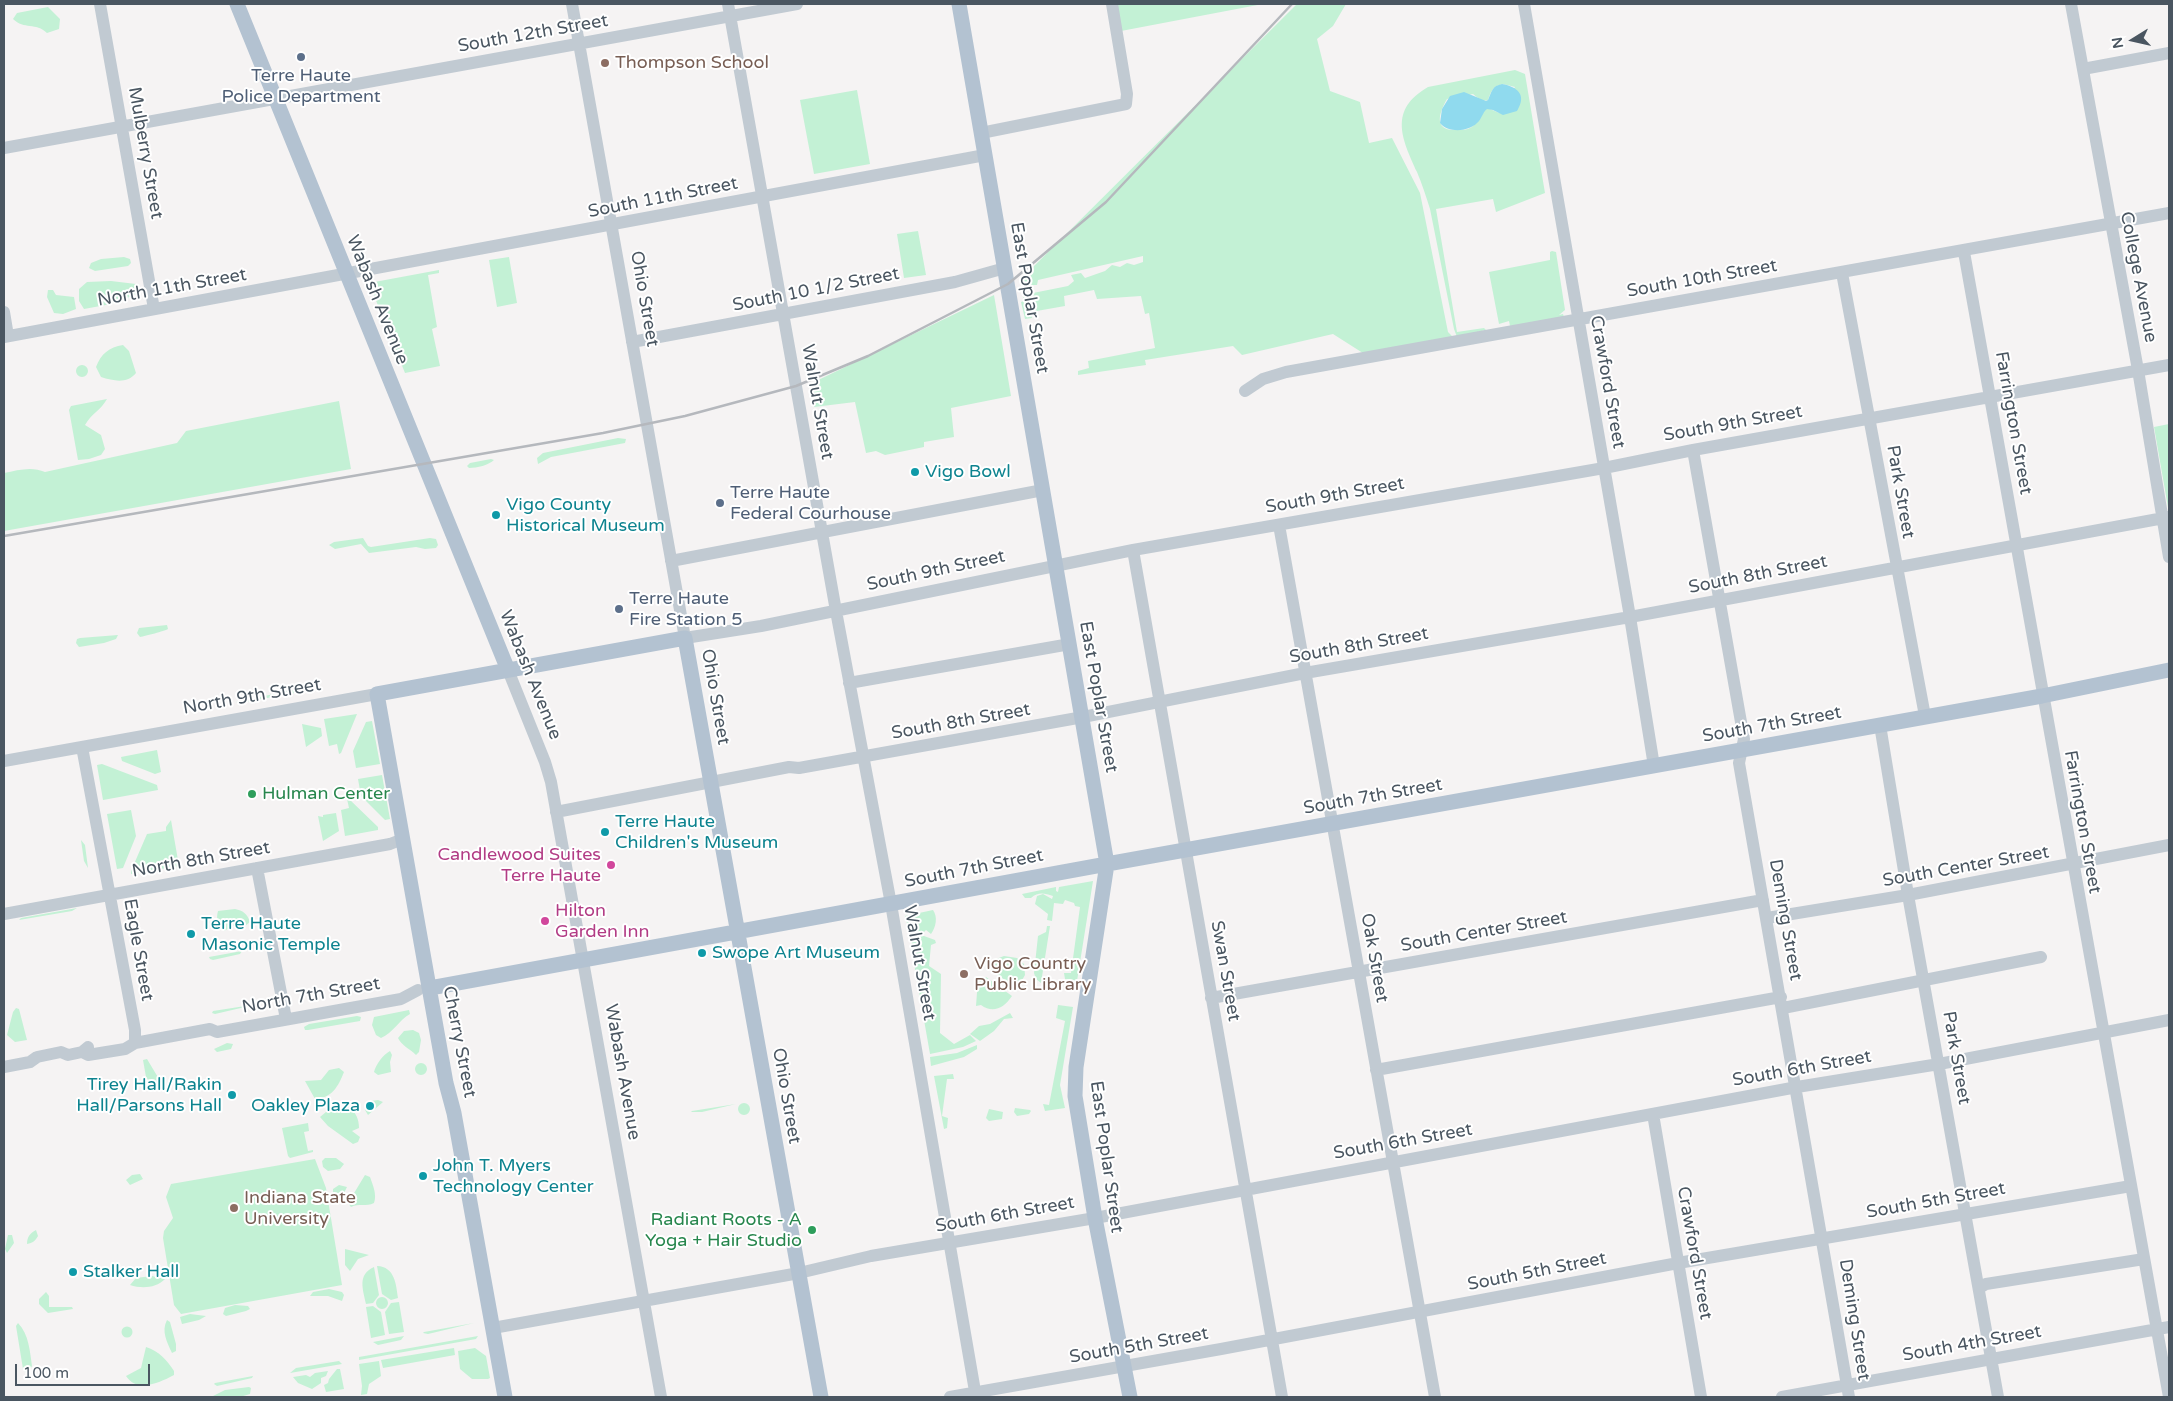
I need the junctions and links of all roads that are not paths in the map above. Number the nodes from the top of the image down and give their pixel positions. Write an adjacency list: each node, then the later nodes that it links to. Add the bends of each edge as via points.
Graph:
1 (100, 4): 14 (street, Mulberry Street)
2 (237, 4): 13 (main road, Wabash Avenue)
3 (572, 4): 10 (street, Ohio Street)
4 (797, 4): 9 (street, South 12th Street)
5 (959, 4): 15 (main road, East Poplar Street)
6 (1112, 4): 15 (street, via 1126,104)
7 (1524, 4): 29 (street, Crawford Street)
8 (2071, 4): 12 (street, College Avenue)
9 (729, 10): 10 (street, South 12th Street); 18 (street, Walnut Street)
10 (578, 43): 13 (street, South 12th Street); 21 (street, Ohio Street)
11 (2169, 53): 12 (street)
12 (2083, 69): 20 (street, College Avenue)
13 (276, 99): 14 (street, South 12th Street); 25 (main road, Wabash Avenue)
14 (122, 127): 16 (street, South 12th Street); 26 (street, Mulberry Street)
15 (981, 133): 17 (main road, East Poplar Street)
16 (4, 148)
17 (985, 155): 18 (street, South 11th Street); 23 (main road, East Poplar Street)
18 (762, 197): 21 (street, South 11th Street); 28 (street, Walnut Street)
19 (2169, 214): 20 (street, South 10th Street)
20 (2110, 224): 22 (street, South 10th Street); 33 (street, College Avenue)
21 (612, 225): 25 (street, South 11th Street); 31 (street, Ohio Street)
22 (1964, 252): 24 (street, South 10th Street); 35 (street, Farrington Street)
23 (1005, 268): 28 (street, South 10 1/2 Street, via 955,282); 39 (main road, East Poplar Street)
24 (1842, 273): 29 (street, South 10th Street); 36 (street, Park Street)
25 (346, 274): 26 (street, North 11th Street); 54 (main road, Wabash Avenue)
26 (154, 309): 30 (street, North 11th Street)
27 (4, 312): 30 (street)
28 (783, 314): 31 (street, South 10 1/2 Street); 42 (street, Walnut Street)
29 (1578, 318): 34 (street, South 10th Street, via 1392,355 1286,372 1263,379); 38 (street, Crawford Street)
30 (6, 336)
31 (632, 342): 46 (street, Ohio Street)
32 (2169, 365): 33 (street, South 9th Street)
33 (2138, 370): 35 (street, South 9th Street); 40 (street, College Avenue)
34 (1245, 391)
35 (1990, 397): 36 (street, South 9th Street); 43 (street, Farrington Street)
36 (1869, 419): 37 (street, South 9th Street); 48 (street, Park Street)
37 (1693, 450): 38 (street, South 9th Street); 49 (street, Deming Street)
38 (1604, 468): 41 (street, South 9th Street); 51 (street, Crawford Street)
39 (1043, 490): 42 (street); 47 (main road, East Poplar Street)
40 (2166, 518): 43 (street, South 8th Street); 45 (street, College Avenue)
41 (1279, 525): 44 (street, South 9th Street); 56 (street, Oak Street)
42 (823, 532): 46 (street); 50 (street, Walnut Street)
43 (2016, 546): 48 (street, South 8th Street); 59 (street, Farrington Street)
44 (1133, 550): 47 (street, South 9th Street); 60 (street, Swan Street)
45 (2169, 557)
46 (671, 560): 52 (street, Ohio Street)
47 (1057, 566): 50 (street, South 9th Street); 53 (main road, East Poplar Street)
48 (1896, 567): 49 (street, South 8th Street); 61 (street, Park Street)
49 (1719, 600): 51 (street, South 8th Street); 65 (street, Deming Street, via 1744,739)
50 (836, 611): 52 (street, South 9th Street); 57 (street, Walnut Street)
51 (1630, 617): 56 (street, South 8th Street); 68 (street, Crawford Street)
52 (685, 638): 54 (main road, South 9th Street); 69 (main road, Ohio Street)
53 (1070, 644): 57 (street); 62 (main road, East Poplar Street)
54 (508, 670): 58 (main road, North 9th Street); 70 (street, Wabash Avenue, via 545,762)
55 (2169, 670): 59 (main road, South 7th Street)
56 (1305, 673): 60 (street, South 8th Street); 71 (street, Oak Street)
57 (849, 683): 66 (street, Walnut Street)
58 (377, 694): 64 (street, North 9th Street); 72 (main road, Cherry Street)
59 (2042, 696): 61 (main road, South 7th Street); 76 (street, Farrington Street)
60 (1159, 701): 62 (street, South 8th Street); 74 (street, Swan Street)
61 (1924, 716): 63 (main road, South 7th Street)
62 (1083, 717): 66 (street, South 8th Street); 75 (main road, East Poplar Street)
63 (1880, 725): 65 (main road, South 7th Street); 79 (street, Park Street)
64 (82, 747): 67 (street, North 9th Street); 78 (street, Eagle Street)
65 (1741, 750): 68 (main road, South 7th Street); 80 (street, Deming Street, via 1739,763)
66 (864, 757): 69 (street, South 8th Street, via 788,767); 81 (street, Walnut Street)
67 (4, 761)
68 (1654, 766): 71 (main road, South 7th Street)
69 (710, 783): 70 (street, South 8th Street); 84 (main road, Ohio Street)
70 (556, 812): 86 (street, Wabash Avenue)
71 (1333, 823): 74 (main road, South 7th Street); 87 (street, Oak Street)
72 (403, 839): 77 (street, North 8th Street); 89 (main road, Cherry Street)
73 (2169, 845): 76 (street, South Center Street)
74 (1187, 849): 75 (main road, South 7th Street); 90 (street, Swan Street)
75 (1107, 864): 81 (main road, South 7th Street); 105 (main road, East Poplar Street, via 1074,1082)
76 (2072, 865): 79 (street, South Center Street); 94 (street, Farrington Street)
77 (257, 868): 78 (street, North 8th Street); 92 (street)
78 (109, 894): 82 (street, North 8th Street); 95 (street, Eagle Street)
79 (1908, 896): 83 (street, South Center Street); 88 (street, Park Street)
80 (1763, 900): 83 (street, Deming Street); 87 (street, South Center Street)
81 (891, 904): 84 (main road, South 7th Street); 107 (street, Walnut Street)
82 (4, 914)
83 (1767, 918): 91 (street, Deming Street)
84 (737, 931): 86 (main road, South 7th Street); 110 (main road, Ohio Street)
85 (2041, 958): 88 (street)
86 (583, 959): 89 (main road, North 7th Street); 112 (street, Wabash Avenue)
87 (1359, 972): 90 (street, South Center Street); 98 (street, Oak Street)
88 (1924, 981): 91 (street); 96 (street, Park Street)
89 (424, 989): 92 (street, North 7th Street, via 400,998); 114 (main road, Cherry Street)
90 (1211, 998): 103 (street, Swan Street)
91 (1782, 1003): 98 (street, via 1568,1034); 99 (street, Deming Street)
92 (285, 1015): 95 (street, North 7th Street, via 217,1032 210,1029)
93 (2169, 1020): 94 (street, South 6th Street)
94 (2103, 1032): 96 (street, South 6th Street); 102 (street, Farrington Street)
95 (135, 1043): 97 (street, North 7th Street, via 124,1041 68,1055 61,1052)
96 (1939, 1064): 99 (street, South 6th Street); 104 (street, Park Street)
97 (4, 1066)
98 (1376, 1070): 101 (street, Oak Street)
99 (1797, 1087): 100 (street, South 6th Street); 106 (street, Deming Street)
100 (1653, 1114): 101 (street, South 6th Street); 109 (street, Crawford Street)
101 (1392, 1162): 103 (street, South 6th Street); 113 (street, Oak Street)
102 (2130, 1186): 104 (street, South 5th Street); 108 (street, Farrington Street)
103 (1247, 1189): 105 (street, South 6th Street); 116 (street, Swan Street)
104 (1966, 1213): 106 (street, South 5th Street); 111 (street, Park Street)
105 (1095, 1218): 107 (street, South 6th Street); 118 (main road, East Poplar Street)
106 (1823, 1238): 109 (street, South 5th Street); 119 (street, Deming Street)
107 (950, 1242): 110 (street, South 6th Street); 120 (street, Walnut Street)
108 (2144, 1259): 111 (street, via 1986,1284); 115 (street, Farrington Street)
109 (1678, 1263): 113 (street, South 5th Street); 128 (street, Crawford Street)
110 (799, 1273): 112 (street, South 6th Street); 123 (main road, Ohio Street)
111 (1979, 1288): 117 (street, Park Street)
112 (643, 1299): 114 (street, South 6th Street); 122 (street, Wabash Avenue)
113 (1420, 1311): 116 (street, South 5th Street); 127 (street, Oak Street)
114 (493, 1328): 121 (main road, Cherry Street)
115 (2163, 1328): 117 (street, South 4th Street); 131 (street, Farrington Street)
116 (1271, 1340): 118 (street, South 5th Street); 126 (street, Swan Street)
117 (1991, 1358): 119 (street, South 4th Street); 130 (street, Park Street)
118 (1124, 1367): 120 (street, South 5th Street); 125 (main road, East Poplar Street)
119 (1848, 1391): 129 (street, South 4th Street)
120 (976, 1395): 124 (street, South 5th Street)
121 (505, 1397)
122 (661, 1397)
123 (821, 1397)
124 (950, 1397)
125 (1130, 1397)
126 (1282, 1397)
127 (1435, 1397)
128 (1701, 1397)
129 (1782, 1397)
130 (1998, 1397)
131 (2169, 1397)

